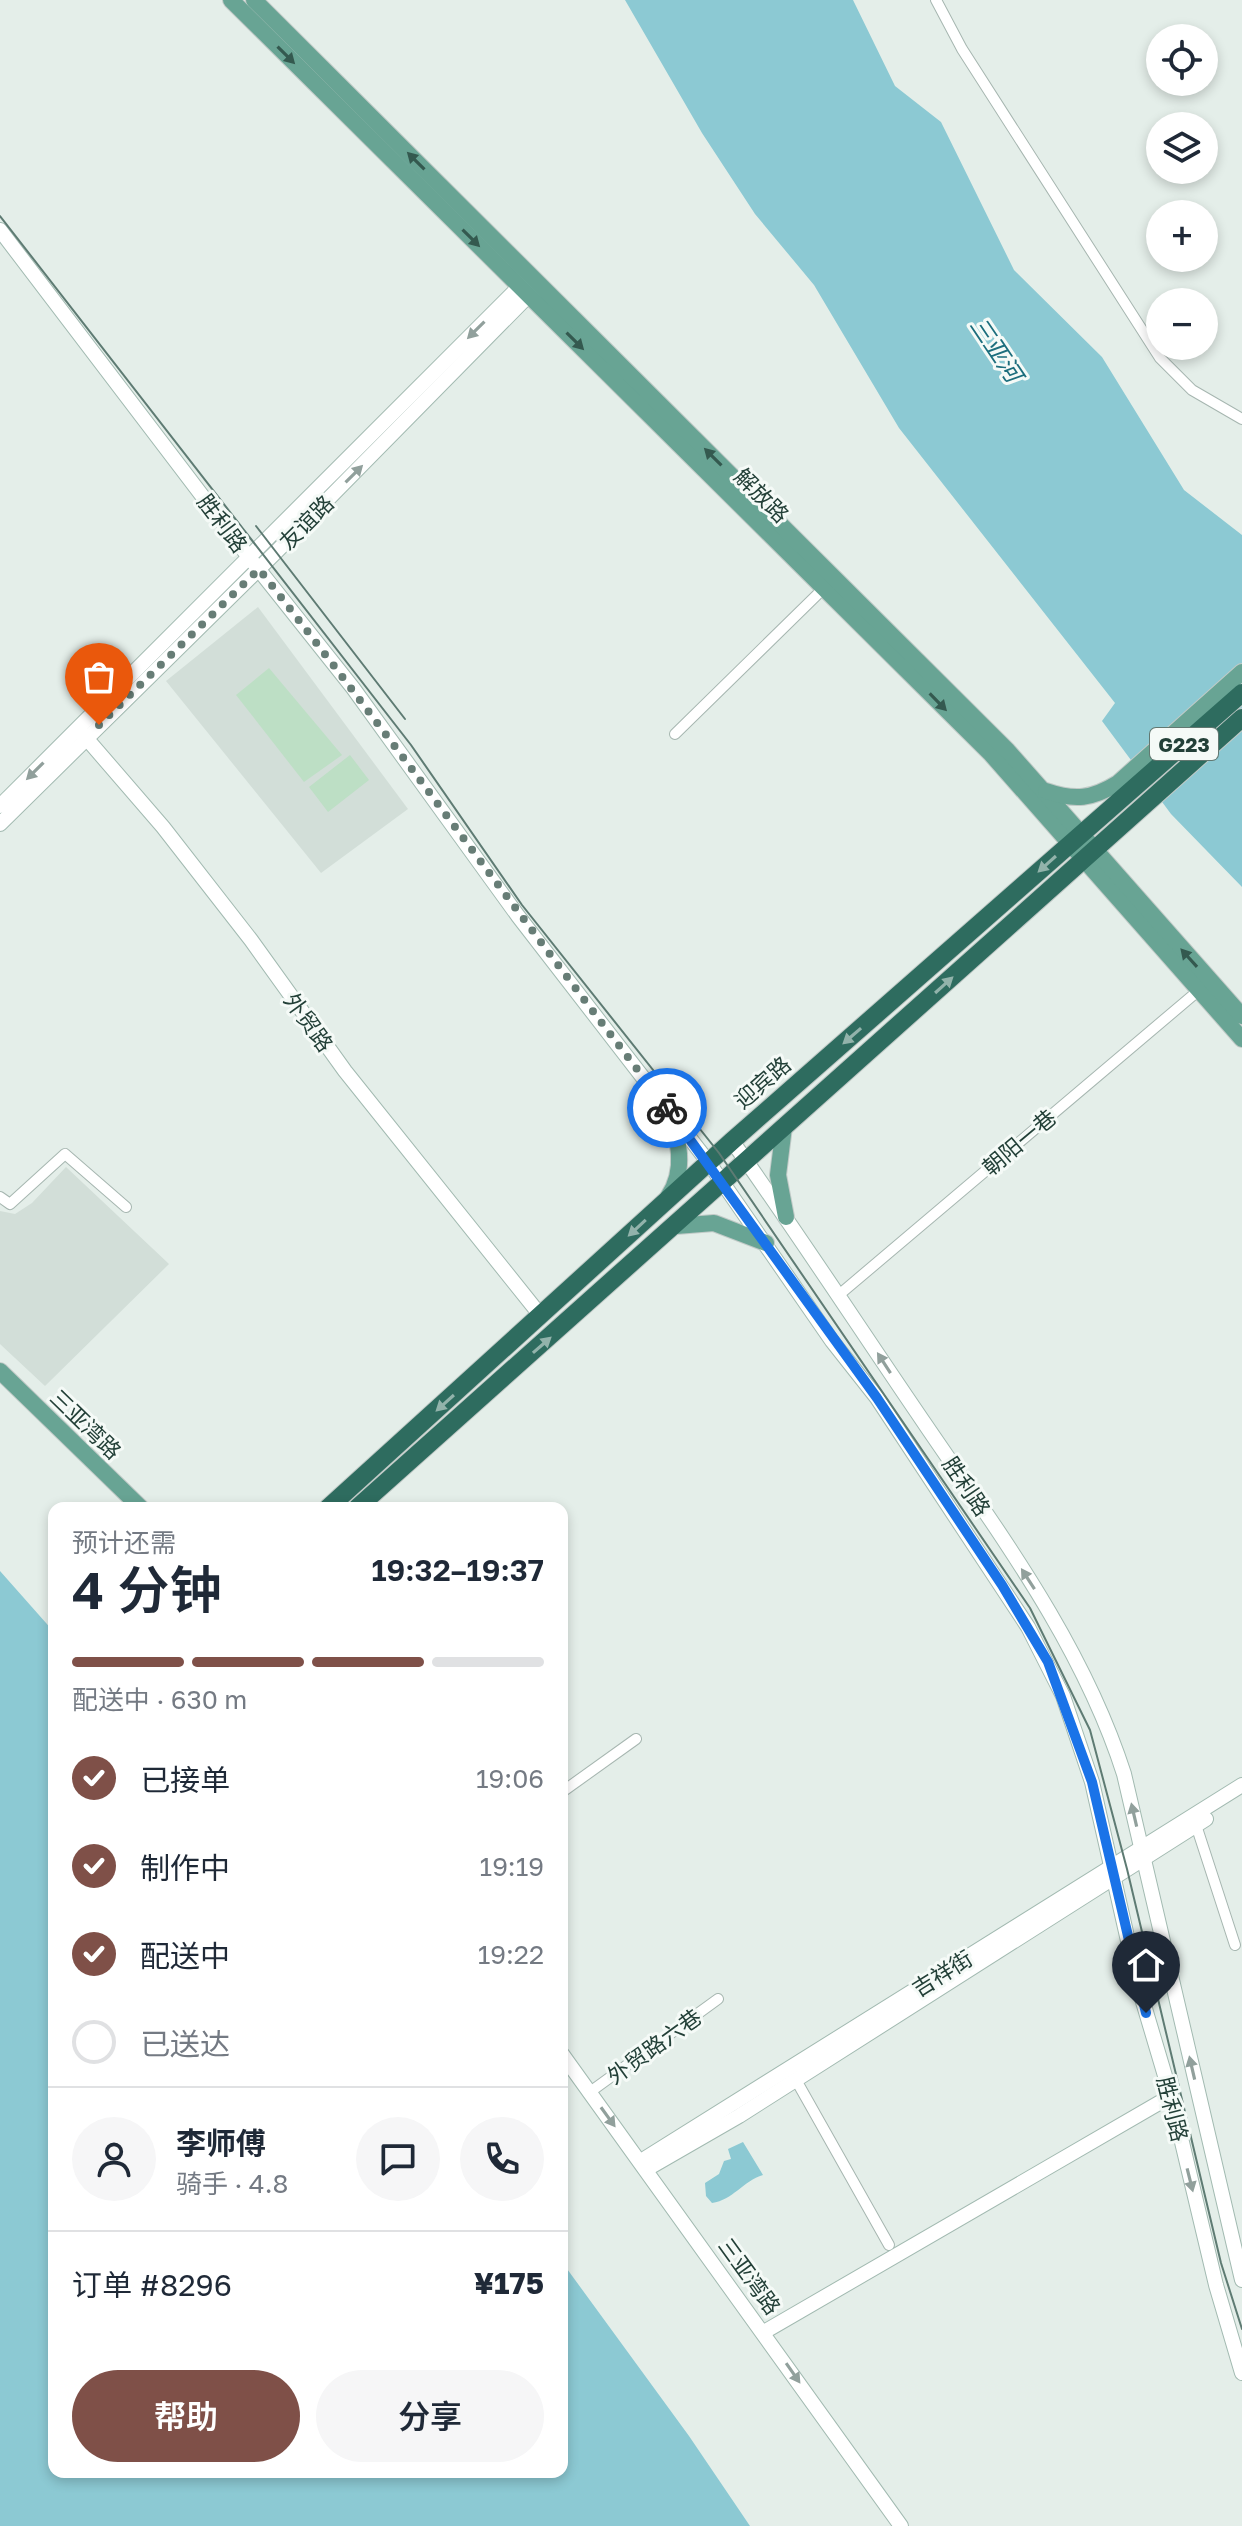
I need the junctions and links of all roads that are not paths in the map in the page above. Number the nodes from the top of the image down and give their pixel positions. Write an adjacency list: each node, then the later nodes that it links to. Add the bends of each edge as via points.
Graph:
1 (231, 0): 5 (main road, 解放路, one-way to 5)
2 (254, 0): 5 (main road, 解放路, one-way to 2)
3 (936, 0): 6 (street, via 1160,358 1192,390)
4 (0, 230): 7 (main road, 胜利路)
5 (530, 285): 7 (main road, 友谊路, one-way to 7); 8 (main road, 友谊路, one-way to 5); 9 (main road, 解放路, one-way to 9); 16 (main road, 解放路, one-way to 5)
6 (1242, 419)
7 (248, 556): 8 (main road, 胜利路); 13 (main road, 友谊路)
8 (259, 569): 13 (main road, 友谊路); 24 (main road, 胜利路)
9 (825, 587): 14 (street); 19 (main road, 解放路, one-way to 19)
10 (1242, 672): 15 (main road)
11 (1242, 693): 15 (highway, G223)
12 (1242, 718): 20 (highway, G223)
13 (82, 733): 17 (main road, 友谊路, one-way to 17); 18 (main road, 友谊路); 37 (main road, 外贸路, via 179,848 345,1071)
14 (675, 734)
15 (1122, 788): 16 (main road, via 1078,799); 19 (highway, 迎宾路 / G223)
16 (1044, 790): 19 (main road, 解放路)
17 (0, 806)
18 (0, 824)
19 (1075, 838): 20 (main road, 解放路); 26 (highway, 迎宾路 / G223, one-way to 26)
20 (1089, 855): 21 (main road, 解放路); 22 (main road, 解放路, one-way to 20); 25 (highway, G223, one-way to 20)
21 (1198, 991): 23 (main road, 解放路); 36 (street, 朝阳一巷)
22 (1242, 1016)
23 (1242, 1039)
24 (669, 1110): 28 (main road, 胜利路); 31 (main road, via 680,1160)
25 (784, 1127): 27 (highway, G223); 33 (main road, via 778,1164)
26 (732, 1141): 27 (main road, 胜利路); 28 (highway, 迎宾路 / G223)
27 (747, 1161): 29 (highway, G223); 33 (main road, 胜利路)
28 (709, 1163): 29 (main road, 胜利路); 31 (highway, 迎宾路 / G223)
29 (723, 1183): 34 (highway, G223); 35 (main road, 胜利路)
30 (0, 1197): 32 (street, via 10,1204 65,1154)
31 (664, 1203): 37 (highway, 迎宾路 / G223, one-way to 37)
32 (126, 1207)
33 (786, 1217): 36 (main road, 胜利路)
34 (676, 1226): 35 (main road, via 714,1223); 43 (highway, G223, one-way to 34)
35 (766, 1243): 50 (main road, 胜利路, via 877,1398 1048,1662 1080,1741)
36 (840, 1294): 49 (main road, 胜利路, one-way to 36, via 1114,1741 1068,1643)
37 (541, 1316): 42 (highway, 迎宾路 / G223, one-way to 42)
38 (0, 1371): 41 (main road, 三亚湾路)
39 (0, 1386): 40 (main road, 三亚湾路)
40 (120, 1502)
41 (135, 1502)
42 (335, 1502)
43 (364, 1502)
44 (636, 1739): 46 (street)
45 (1242, 1785): 49 (main road, 吉祥街)
46 (568, 1788)
47 (1242, 1796): 48 (main road, 吉祥街)
48 (1196, 1825): 49 (main road, 吉祥街); 51 (street)
49 (1143, 1853): 50 (main road, 吉祥街); 59 (main road, 胜利路, one-way to 49)
50 (1113, 1872): 54 (main road, 吉祥街); 56 (main road, 胜利路, via 1138,1985); 57 (main road, 吉祥街)
51 (1235, 1945)
52 (718, 1999): 55 (street, 外贸路六巷)
53 (568, 2062): 55 (main road, 三亚湾路)
54 (796, 2080): 57 (main road, 吉祥街); 58 (street)
55 (590, 2092): 57 (main road, 三亚湾路, one-way to 57)
56 (1171, 2096): 61 (main road); 62 (main road, 胜利路, one-way to 62)
57 (644, 2165): 61 (main road, 三亚湾路)
58 (889, 2245)
59 (1237, 2246): 60 (main road, 胜利路)
60 (1242, 2280)
61 (764, 2332): 63 (main road, 三亚湾路, one-way to 63)
62 (1242, 2373)
63 (901, 2526)

